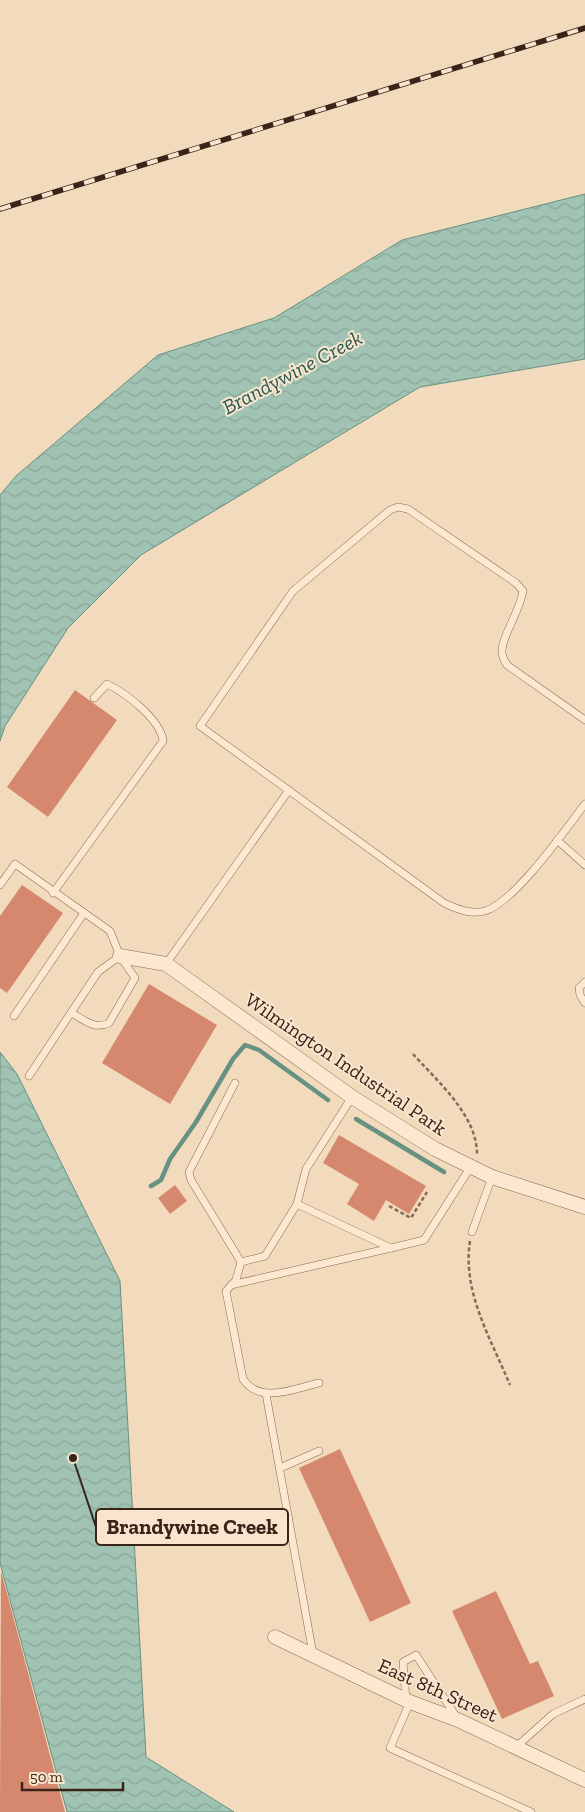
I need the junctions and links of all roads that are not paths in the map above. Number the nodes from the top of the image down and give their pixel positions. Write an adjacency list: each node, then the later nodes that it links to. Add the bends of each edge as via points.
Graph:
1 (94, 698): 8 (lane, via 107,684 116,688 152,718 162,733 163,741)
2 (585, 720): 3 (lane, via 507,665 502,650 523,591 516,583 408,508 398,507 390,510 293,591 200,726)
3 (289, 790): 5 (lane, via 444,903 461,910 485,911 497,905 520,884); 11 (lane)
4 (585, 804): 5 (lane)
5 (557, 840): 6 (lane)
6 (585, 865)
7 (0, 885): 8 (lane, via 15,864)
8 (53, 892): 9 (lane)
9 (84, 914): 10 (lane, via 110,931); 15 (lane)
10 (120, 956): 11 (street, Wilmington Industrial Park); 14 (lane, via 98,972); 14 (lane, via 135,978 109,1023 94,1025)
11 (166, 964): 18 (street, Wilmington Industrial Park)
12 (585, 982): 13 (lane, via 579,988)
13 (585, 1003)
14 (72, 1013): 16 (lane)
15 (14, 1016)
16 (29, 1076)
17 (235, 1083): 25 (lane, via 189,1172)
18 (352, 1097): 19 (street, Wilmington Industrial Park); 21 (lane, via 306,1169)
19 (473, 1169): 20 (street, Wilmington Industrial Park); 24 (lane, via 424,1240)
20 (492, 1177): 22 (street, Wilmington Industrial Park); 23 (lane)
21 (297, 1204): 24 (lane); 25 (lane, via 265,1256)
22 (585, 1207)
23 (472, 1232)
24 (391, 1248): 26 (lane)
25 (241, 1262): 26 (lane, via 236,1280)
26 (230, 1285): 28 (lane, via 226,1291 243,1379 252,1389)
27 (319, 1383): 28 (lane)
28 (266, 1394): 30 (lane)
29 (320, 1451): 30 (lane)
30 (280, 1468): 32 (lane)
31 (275, 1636): 32 (street, East 8th Street)
32 (313, 1654): 34 (street, East 8th Street)
33 (585, 1699): 36 (lane, via 553,1714)
34 (408, 1701): 35 (street, East 8th Street); 35 (lane, via 403,1662 416,1655); 38 (lane, via 390,1748)
35 (458, 1720): 36 (street, East 8th Street)
36 (515, 1747): 37 (street, East 8th Street)
37 (585, 1780)
38 (531, 1812)

